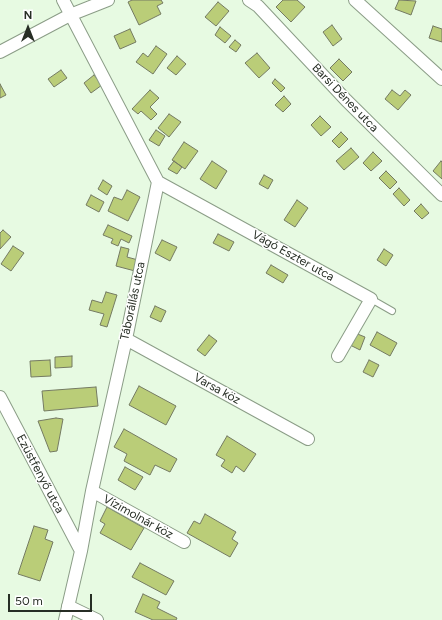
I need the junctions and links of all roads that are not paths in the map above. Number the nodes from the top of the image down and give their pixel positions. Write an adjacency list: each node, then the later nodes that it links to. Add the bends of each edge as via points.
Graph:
1 (63, 0): 5 (street)
2 (108, 0): 5 (street)
3 (249, 0): 9 (street, Barsi Dénes utca, via 258,6 346,100)
4 (355, 0): 7 (street)
5 (70, 15): 6 (street); 8 (street)
6 (0, 52)
7 (442, 79)
8 (158, 182): 10 (street, Vágó Eszter utca); 12 (street, Táborállás utca)
9 (442, 195)
10 (371, 299): 11 (lane); 13 (street)
11 (392, 311)
12 (126, 338): 15 (street, Varsa köz); 16 (street, Táborállás utca)
13 (338, 356)
14 (0, 397): 18 (street, Ezüstfenyő utca)
15 (308, 439)
16 (92, 491): 17 (street, Vízimolnár köz); 18 (street, Táborállás utca)
17 (184, 542)
18 (81, 551): 19 (street, Táborállás utca)
19 (68, 606): 20 (street, Táborállás utca); 21 (street)
20 (65, 620)
21 (97, 620)

